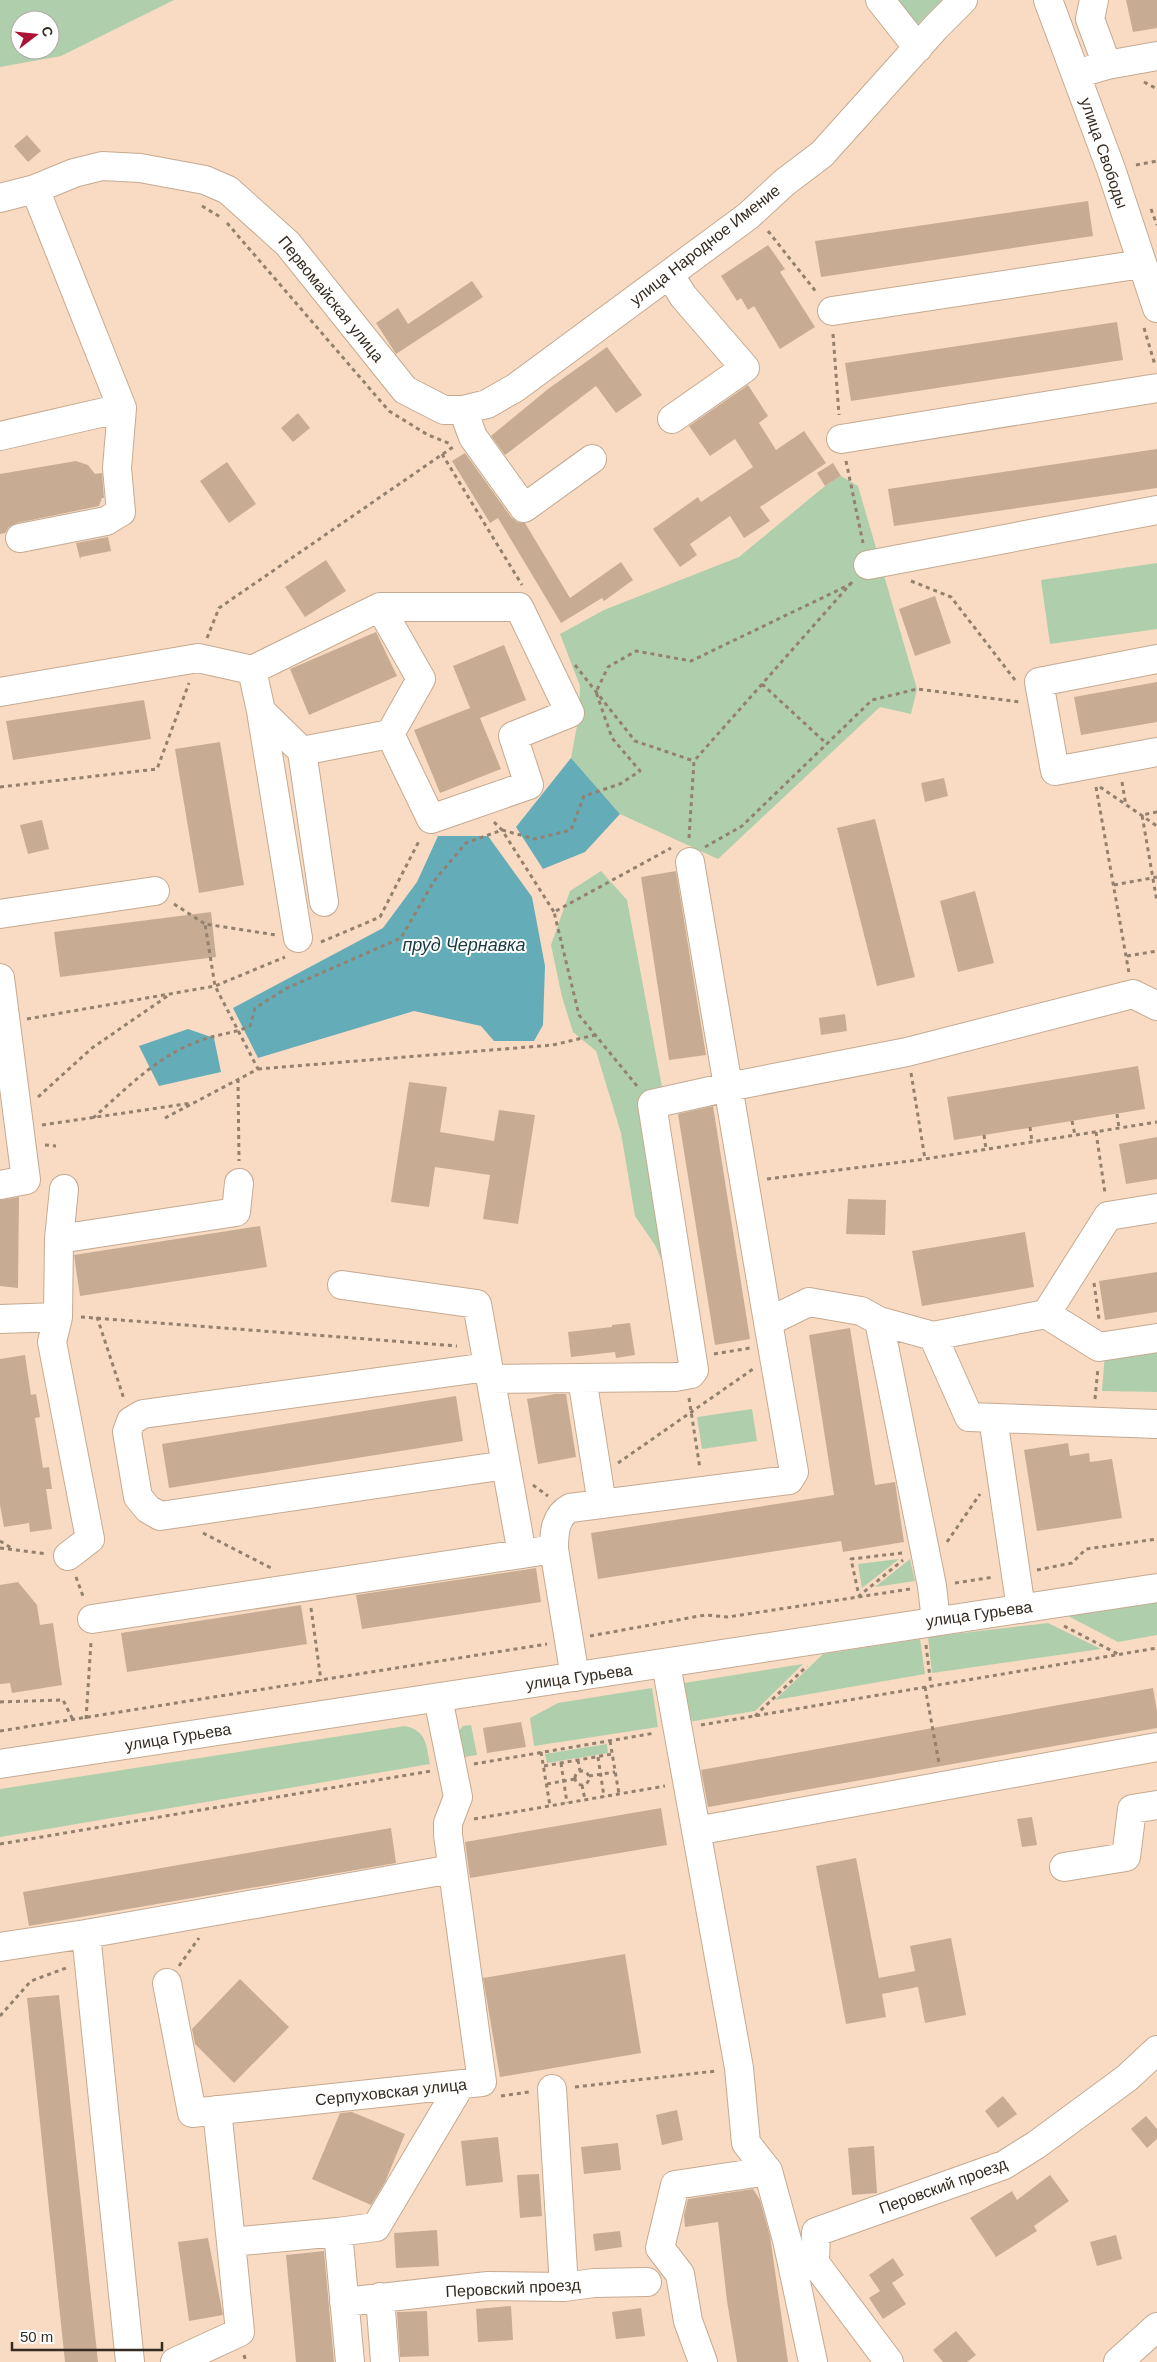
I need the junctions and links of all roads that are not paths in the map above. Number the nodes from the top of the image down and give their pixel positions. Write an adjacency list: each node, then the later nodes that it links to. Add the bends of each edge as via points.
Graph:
1 (880, 0): 5 (street)
2 (964, 0): 5 (street, улица Народное Имение)
3 (1048, 0): 8 (street, улица Свободы)
4 (1094, 0): 7 (street, via 1090,19)
5 (918, 48): 12 (street, улица Народное Имение, via 822,154)
6 (1157, 56): 7 (street)
7 (1107, 65): 8 (street)
8 (1076, 74): 11 (street, улица Свободы)
9 (35, 189): 10 (street, Первомайская улица); 16 (street, Первомайская улица, via 102,166 180,174 228,190 288,244); 17 (street)
10 (0, 198)
11 (1142, 264): 13 (street, улица Свободы); 14 (street)
12 (670, 275): 18 (street, улица Народное Имение, via 515,388 487,404); 19 (street, via 683,296 744,368)
13 (1157, 308)
14 (832, 311)
15 (1157, 388): 21 (street)
16 (405, 390): 18 (street, улица Народное Имение, via 444,410)
17 (122, 408): 20 (street); 24 (street, via 117,468 121,512 106,521)
18 (463, 410): 22 (street, via 473,437 524,508)
19 (672, 419)
20 (0, 436)
21 (841, 439)
22 (592, 459)
23 (1157, 510): 25 (street)
24 (20, 538)
25 (860, 574)
26 (380, 607): 28 (street); 31 (street, via 421,679); 31 (street, via 519,607 570,713 512,736 529,785 431,819)
27 (1157, 660): 33 (street, via 1039,682 1055,771)
28 (252, 670): 29 (street, via 198,658); 30 (street)
29 (0, 692)
30 (261, 711): 32 (street); 38 (street)
31 (390, 734): 32 (street)
32 (302, 751): 36 (street)
33 (1157, 752)
34 (684, 849): 41 (street)
35 (155, 891): 37 (street)
36 (324, 902)
37 (0, 914)
38 (301, 946)
39 (0, 978): 43 (street, via 26,1180)
40 (1145, 1000): 41 (street)
41 (728, 1087): 53 (street); 56 (street, via 652,1104 689,1367)
42 (239, 1183): 46 (street, via 236,1212)
43 (0, 1185)
44 (64, 1189): 46 (street)
45 (1157, 1208): 48 (street, via 1108,1216)
46 (59, 1239): 49 (street)
47 (342, 1285): 55 (street, via 478,1304)
48 (1046, 1314): 52 (street); 54 (street, via 1099,1334)
49 (58, 1317): 50 (street); 63 (street, via 52,1342 90,1539)
50 (0, 1319)
51 (879, 1321): 52 (street); 53 (street, via 861,1311 809,1302); 67 (street, via 932,1586)
52 (933, 1336): 57 (street, via 969,1417)
53 (771, 1338): 60 (street, via 793,1477)
54 (1157, 1338)
55 (488, 1364): 56 (street); 59 (street); 59 (street, via 143,1414 131,1421 127,1432 138,1497 148,1510 160,1516)
56 (582, 1378): 60 (street)
57 (993, 1418): 58 (street); 65 (street)
58 (1157, 1424)
59 (506, 1465): 62 (street)
60 (602, 1504): 61 (street, via 570,1508 563,1512 555,1528)
61 (554, 1549): 62 (street); 69 (street)
62 (522, 1554): 66 (street)
63 (68, 1556)
64 (1157, 1588): 65 (street, улица Гурьева)
65 (1021, 1609): 67 (street, улица Гурьева)
66 (92, 1619)
67 (936, 1621): 68 (street, улица Гурьева)
68 (666, 1664): 69 (street, улица Гурьева); 74 (street)
69 (575, 1677): 70 (street, улица Гурьева)
70 (438, 1698): 72 (street, улица Гурьева); 76 (street, Серпуховская улица, via 458,1797 448,1823)
71 (1157, 1747): 74 (street)
72 (0, 1764)
73 (1157, 1805): 75 (street, via 1132,1809 1126,1857)
74 (696, 1830): 84 (street, via 739,2068 746,2143)
75 (1064, 1867)
76 (452, 1869): 78 (street, via 218,1911); 81 (street, Серпуховская улица)
77 (0, 1947): 78 (street)
78 (88, 1947): 92 (street)
79 (167, 1983): 83 (street, Серпуховская улица, via 192,2112)
80 (1157, 2050): 98 (street, Перовский проезд, via 1127,2078 1036,2146 1004,2165 816,2232 815,2263)
81 (472, 2083): 83 (street, Серпуховская улица); 85 (street, via 376,2226)
82 (552, 2089): 88 (street)
83 (217, 2110): 86 (street)
84 (768, 2171): 96 (street, via 675,2186 660,2248 680,2274 688,2321); 97 (street)
85 (338, 2232): 86 (street); 90 (street)
86 (231, 2242): 93 (street, via 240,2332)
87 (647, 2282): 88 (street, Перовский проезд)
88 (564, 2287): 89 (street, Перовский проезд, via 488,2286)
89 (380, 2297): 90 (street, Перовский проезд); 95 (street)
90 (344, 2302): 94 (street)
91 (1157, 2327): 99 (street)
92 (130, 2362)
93 (176, 2362)
94 (350, 2362)
95 (386, 2362)
96 (703, 2362)
97 (813, 2362)
98 (889, 2362)
99 (1118, 2362)

